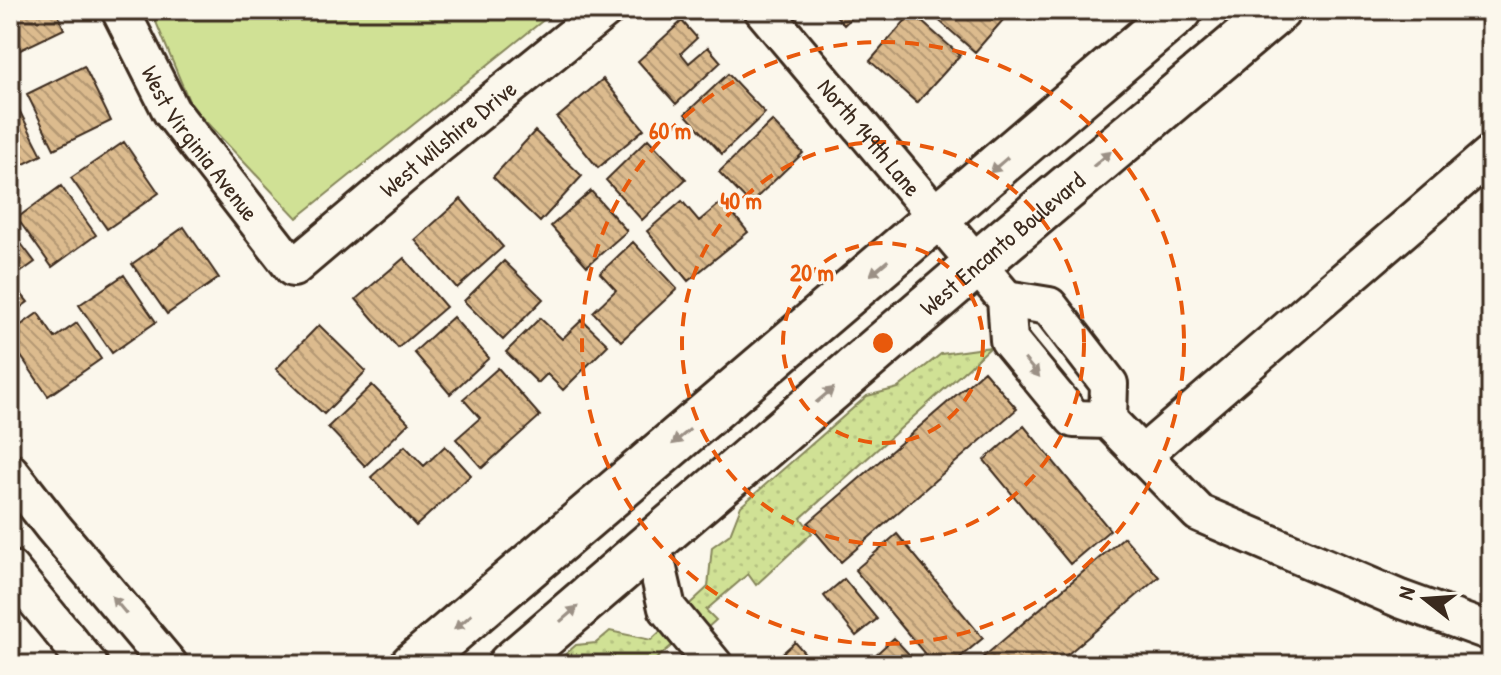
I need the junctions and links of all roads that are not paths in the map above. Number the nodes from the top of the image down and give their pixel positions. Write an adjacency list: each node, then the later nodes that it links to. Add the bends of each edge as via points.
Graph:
1 (120, 10): 9 (street, West Virginia Avenue, via 171,111)
2 (605, 10): 9 (street, West Wilshire Drive)
3 (763, 10): 7 (street, North 149th Lane)
4 (1180, 10): 7 (main road, one-way to 7)
5 (1278, 10): 8 (main road, West Encanto Boulevard, one-way to 5)
6 (1491, 154): 12 (street)
7 (938, 217): 8 (street, North 149th Lane); 19 (main road, one-way to 19)
8 (978, 263): 10 (street, North 149th Lane); 14 (main road, West Encanto Boulevard, one-way to 8)
9 (293, 268)
10 (1006, 299): 11 (street, one-way to 11, via 1009,340 1074,419); 11 (street, via 1049,306 1109,384)
11 (1108, 420): 12 (street)
12 (1142, 455): 16 (street, via 1199,513)
13 (10, 472): 18 (street, one-way to 13)
14 (652, 543): 20 (main road, West Encanto Boulevard, one-way to 14); 21 (street, via 667,608)
15 (10, 569): 17 (street)
16 (1491, 632)
17 (89, 665)
18 (169, 665)
19 (413, 665)
20 (510, 665)
21 (714, 665)

